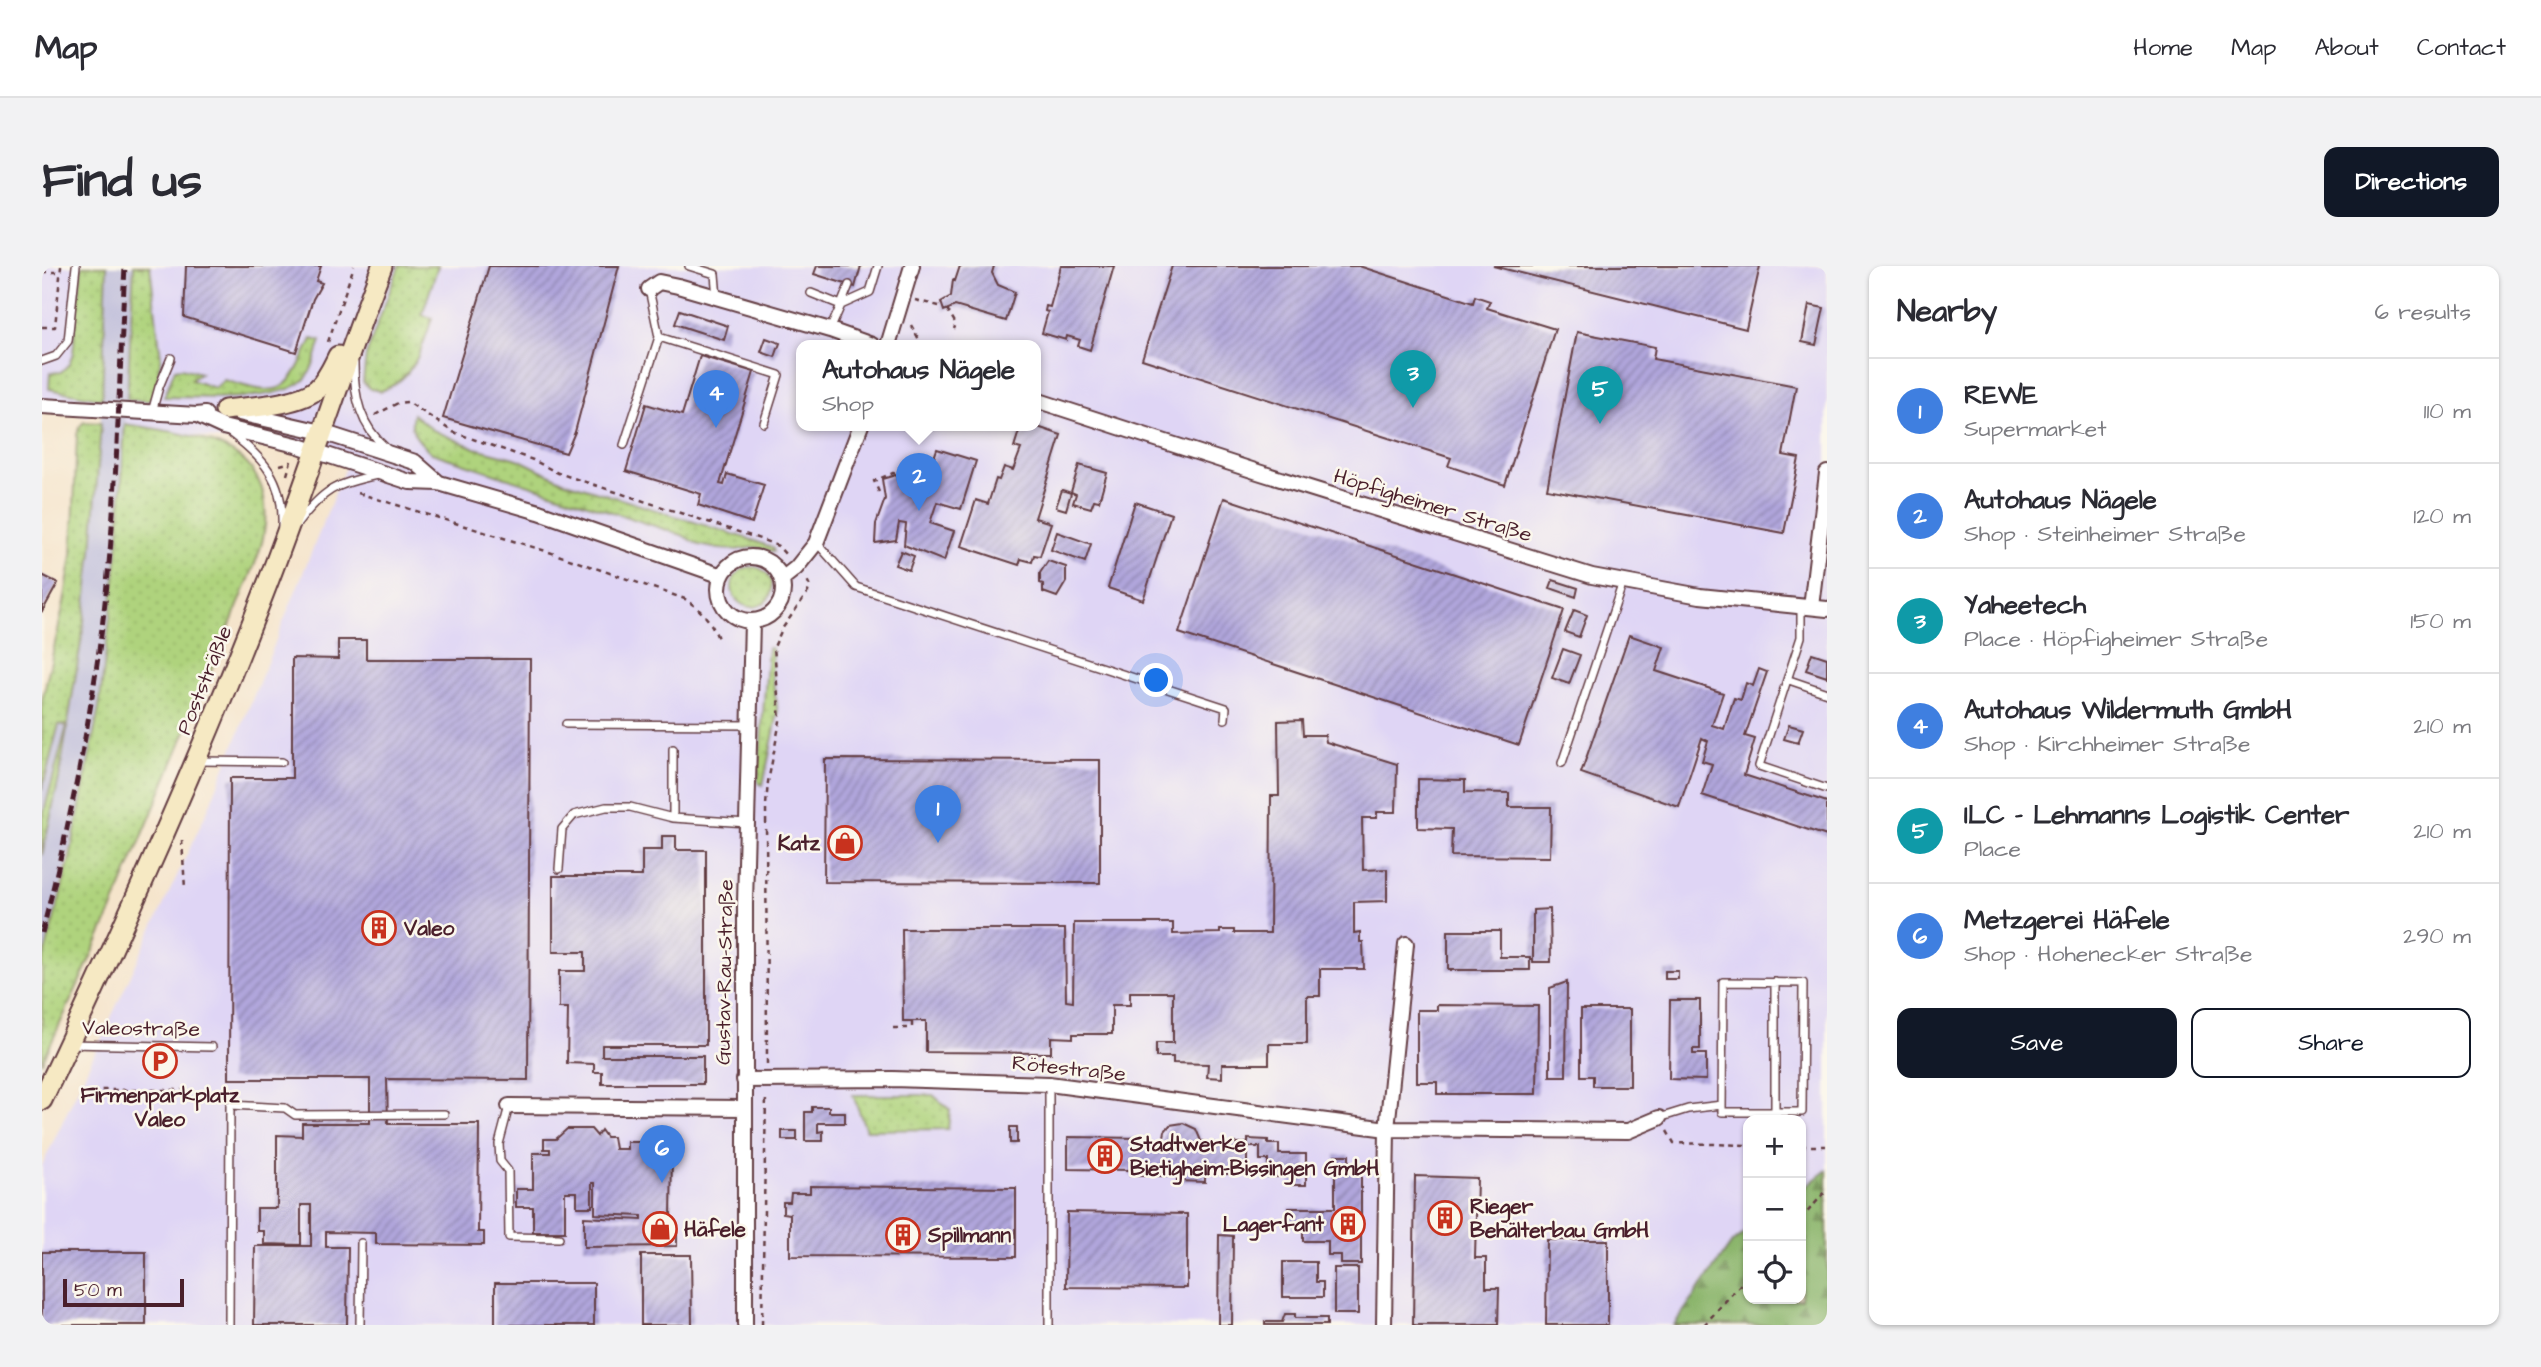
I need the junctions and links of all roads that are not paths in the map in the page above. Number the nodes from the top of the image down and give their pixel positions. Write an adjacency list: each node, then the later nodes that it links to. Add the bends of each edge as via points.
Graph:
1 (76, 266): 17 (lane, via 68,341 56,356)
2 (689, 266): 9 (lane, via 715,274)
3 (878, 266): 10 (lane, via 870,292)
4 (912, 266): 15 (street)
5 (379, 273): 11 (main road, Poststräßle); 21 (main road, via 331,372 318,388 302,397)
6 (849, 285): 10 (lane)
7 (649, 289): 9 (street, via 659,282); 13 (lane)
8 (811, 293): 10 (lane)
9 (717, 298): 12 (street)
10 (841, 305): 12 (lane)
11 (366, 306): 24 (main road, Poststräßle); 27 (lane, via 354,360 354,385 364,422)
12 (830, 330): 14 (street)
13 (659, 337): 22 (lane, via 779,374); 25 (lane)
14 (858, 340)
15 (890, 340)
16 (171, 358): 20 (lane)
17 (42, 361)
18 (1041, 402): 35 (street, Höpfigheimer Straße)
19 (42, 406): 20 (street)
20 (152, 413): 21 (street)
21 (224, 419): 24 (street); 26 (street); 32 (lane, via 270,468 281,503)
22 (764, 424)
23 (858, 431): 31 (street)
24 (322, 432): 26 (main road, Poststräßle); 27 (street)
25 (624, 445)
26 (316, 452): 28 (street); 32 (main road, Poststräßle)
27 (395, 456): 30 (street, via 415,462)
28 (384, 473): 30 (street, via 410,482); 32 (lane, via 339,485 317,500)
29 (1827, 473): 36 (street)
30 (439, 483): 33 (street, via 539,512)
31 (816, 543): 34 (street); 41 (lane, via 856,587 1226,708)
32 (280, 551): 45 (main road, Poststräßle)
33 (722, 576): 34 (street, via 728,566 748,557 769,562); 38 (street, via 720,597 725,606 732,614)
34 (782, 579): 38 (street, via 777,607)
35 (1623, 582): 36 (street, Höpfigheimer Straße); 47 (lane)
36 (1806, 607): 37 (street, Höpfigheimer Straße); 39 (lane)
37 (1827, 609)
38 (752, 621): 43 (street, Gustav-Rau-Straße)
39 (1789, 680): 40 (lane); 48 (lane, via 1759,766)
40 (1827, 693)
41 (1225, 719)
42 (566, 724): 43 (lane)
43 (751, 725): 50 (street, Gustav-Rau-Straße)
44 (673, 749): 49 (lane)
45 (195, 761): 46 (lane); 54 (main road, Poststräßle)
46 (282, 762)
47 (1562, 764)
48 (1827, 789)
49 (673, 818): 50 (lane); 51 (lane, via 631,807 574,815 562,829)
50 (748, 823): 56 (street, Gustav-Rau-Straße)
51 (559, 869)
52 (1406, 944): 65 (street)
53 (1775, 982): 59 (lane, via 1723,982); 62 (lane); 62 (lane, via 1803,983 1802,1112)
54 (68, 1044): 55 (lane, Valeostraße); 58 (main road, Poststräßle)
55 (212, 1047)
56 (744, 1080): 57 (street, Rötestraße); 61 (street, Gustav-Rau-Straße)
57 (1049, 1084): 65 (street, Rötestraße); 71 (lane)
58 (42, 1100)
59 (1722, 1105): 62 (lane, via 1722,1112); 64 (lane)
60 (509, 1106): 61 (street); 66 (lane, via 499,1144 500,1161 508,1171 509,1237)
61 (744, 1108): 70 (street, Gustav-Rau-Straße)
62 (1775, 1112)
63 (443, 1114): 68 (lane, via 295,1115 285,1108 230,1105)
64 (1659, 1118): 65 (street, Rötestraße, via 1628,1130)
65 (1387, 1129): 72 (street)
66 (559, 1238)
67 (360, 1243): 69 (lane)
68 (229, 1325)
69 (360, 1325)
70 (745, 1325)
71 (1049, 1325)
72 (1384, 1325)

